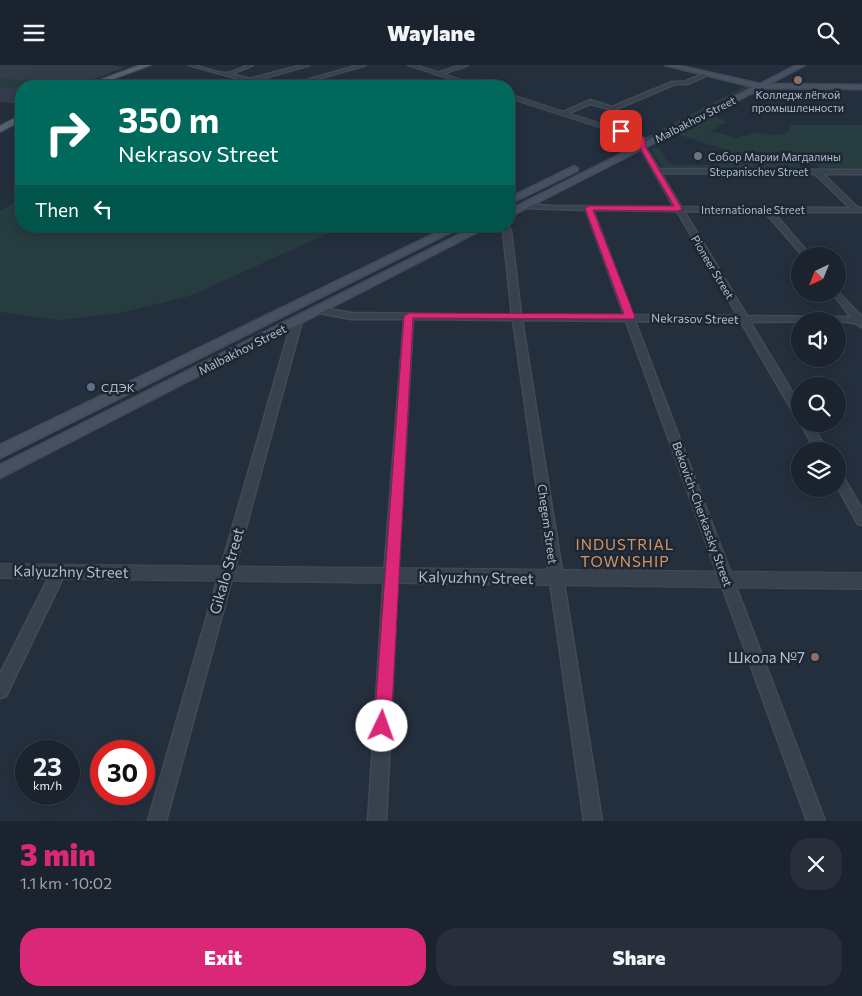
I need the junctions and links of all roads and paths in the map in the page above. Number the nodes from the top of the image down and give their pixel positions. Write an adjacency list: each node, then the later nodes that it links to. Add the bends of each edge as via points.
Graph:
1 (147, 65): 18 (main road)
2 (151, 65): 19 (main road)
3 (191, 65): 13 (street)
4 (211, 65): 13 (street)
5 (251, 65): 14 (street)
6 (307, 65): 20 (street)
7 (364, 65): 12 (street)
8 (410, 65): 15 (street)
9 (466, 65): 15 (street)
10 (668, 65): 16 (main road)
11 (802, 65): 24 (main road, Malbakhov Street)
12 (354, 66): 21 (street)
13 (203, 68): 14 (street)
14 (226, 74): 20 (street)
15 (437, 74): 22 (street)
16 (708, 75): 23 (main road); 28 (street, via 685,83 674,83 612,109 590,102)
17 (760, 77): 23 (main road, Malbakhov Street)
18 (104, 80)
19 (109, 80)
20 (252, 80)
21 (308, 80)
22 (457, 80)
23 (746, 83): 24 (main road); 26 (main road, Malbakhov Street)
24 (759, 87): 25 (main road); 32 (main road, Malbakhov Street)
25 (862, 87)
26 (736, 89)
27 (515, 98): 28 (street)
28 (564, 113): 32 (street)
29 (15, 120): 30 (main road)
30 (0, 127)
31 (649, 132): 32 (main road, Malbakhov Street)
32 (644, 141): 33 (main road, Malbakhov Street); 35 (street, Pioneer Street); 39 (main road, Malbakhov Street)
33 (626, 143)
34 (582, 165): 38 (main road)
35 (656, 171): 36 (street, Stepanischev Street); 41 (street, Pioneer Street)
36 (816, 171): 37 (street, Stepanischev Street); 43 (street)
37 (862, 172)
38 (515, 198)
39 (524, 205): 40 (street, Internationale Street); 44 (main road, Malbakhov Street)
40 (589, 208): 41 (street, Internationale Street); 54 (street, Bekovich-Cherkassky Street)
41 (678, 209): 42 (street, Internationale Street); 55 (street, Pioneer Street)
42 (767, 209): 43 (street, Internationale Street); 49 (street)
43 (858, 209): 45 (street)
44 (515, 210)
45 (862, 215)
46 (446, 232): 59 (main road, Malbakhov Street)
47 (472, 232): 51 (main road, Malbakhov Street)
48 (507, 232): 53 (street, Chegem Street)
49 (799, 247)
50 (845, 303): 57 (street)
51 (319, 310): 52 (street, Nekrasov Street, via 351,316); 56 (main road, Malbakhov Street)
52 (409, 316): 53 (street, Nekrasov Street); 66 (street)
53 (517, 317): 54 (street, Nekrasov Street); 67 (street, Chegem Street)
54 (630, 317): 55 (street, Nekrasov Street); 68 (street, Bekovich-Cherkassky Street)
55 (745, 319): 57 (street, Nekrasov Street); 58 (street, Pioneer Street)
56 (297, 321): 60 (main road, Malbakhov Street); 65 (street, Gikalo Street)
57 (861, 322)
58 (791, 398)
59 (0, 452)
60 (0, 472)
61 (846, 492): 62 (street)
62 (862, 520)
63 (0, 571): 64 (street, Kalyuzhny Street)
64 (59, 571): 65 (street, Kalyuzhny Street); 70 (street)
65 (225, 574): 66 (street, Kalyuzhny Street); 71 (street, Gikalo Street)
66 (391, 575): 67 (street, Kalyuzhny Street); 72 (street)
67 (556, 578): 68 (street, Kalyuzhny Street); 73 (street, Chegem Street)
68 (727, 580): 69 (street, Kalyuzhny Street); 74 (street, Bekovich-Cherkassky Street)
69 (862, 581)
70 (0, 690)
71 (157, 821)
72 (377, 821)
73 (594, 821)
74 (816, 821)

